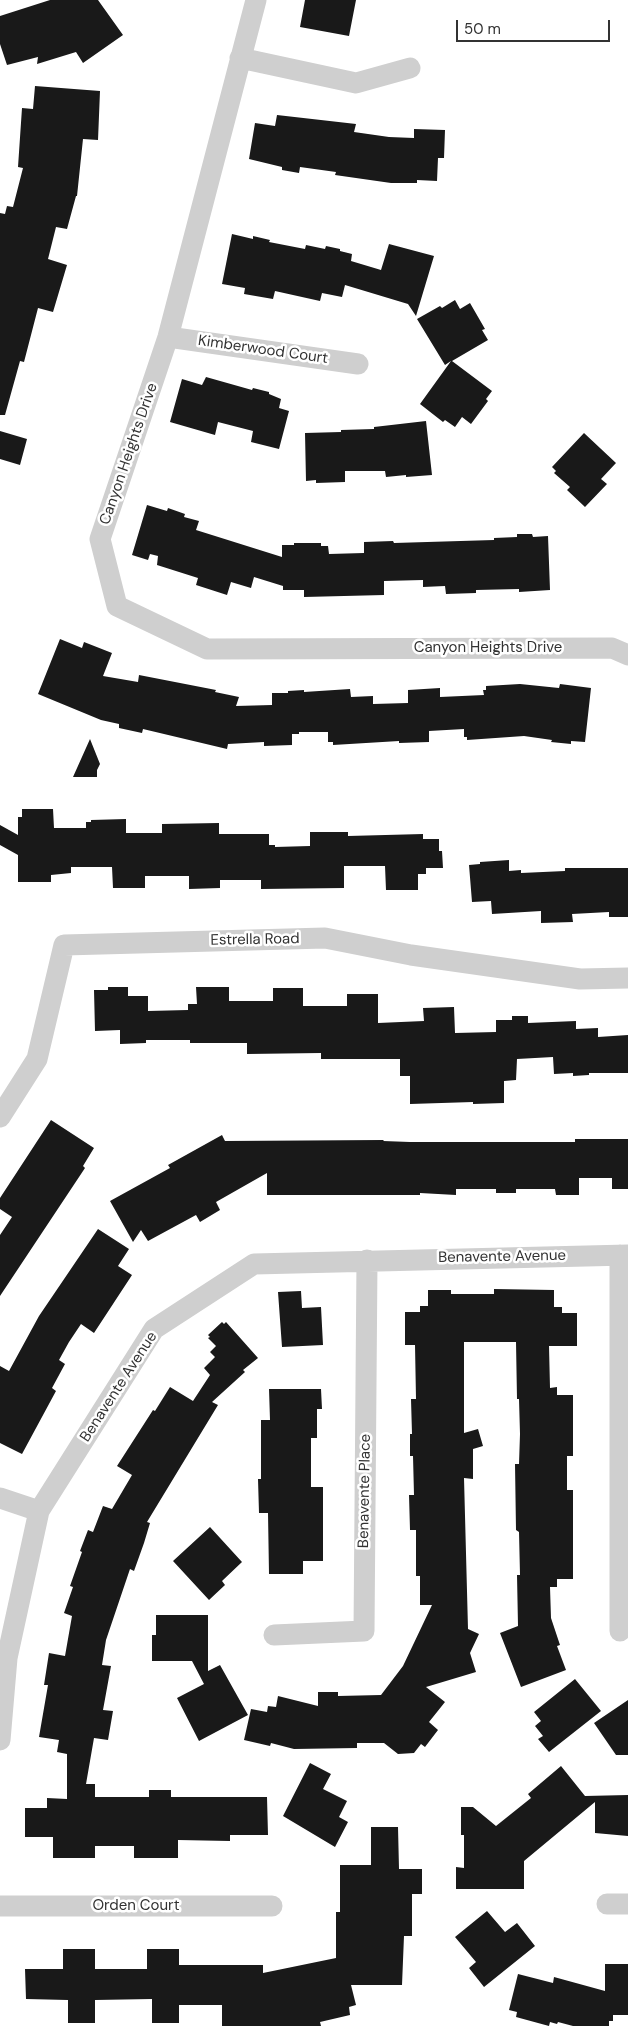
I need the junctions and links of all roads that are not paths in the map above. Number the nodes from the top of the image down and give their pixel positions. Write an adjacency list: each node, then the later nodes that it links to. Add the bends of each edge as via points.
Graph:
1 (256, 0): 2 (street, Canyon Heights Drive)
2 (240, 58): 3 (street, via 356,83); 4 (street, Canyon Heights Drive)
3 (410, 68)
4 (168, 337): 5 (street, Kimberwood Court); 6 (street, Canyon Heights Drive, via 100,539 118,606 208,649 612,648)
5 (358, 364)
6 (628, 655)
7 (628, 978): 8 (street, Estrella Road, via 580,979 411,955 325,938 64,945 37,1059)
8 (0, 1117)
9 (624, 1255): 10 (street, Benavente Avenue); 13 (street)
10 (367, 1260): 12 (street, Benavente Avenue, via 254,1264 154,1329); 14 (street, Benavente Place, via 364,1631)
11 (0, 1498): 12 (street)
12 (39, 1510): 15 (street, Benavente Avenue, via 7,1658)
13 (620, 1631)
14 (274, 1635)
15 (0, 1740)
16 (607, 1904): 17 (street)
17 (628, 1904)
18 (0, 1906): 19 (street, Orden Court)
19 (272, 1906)

